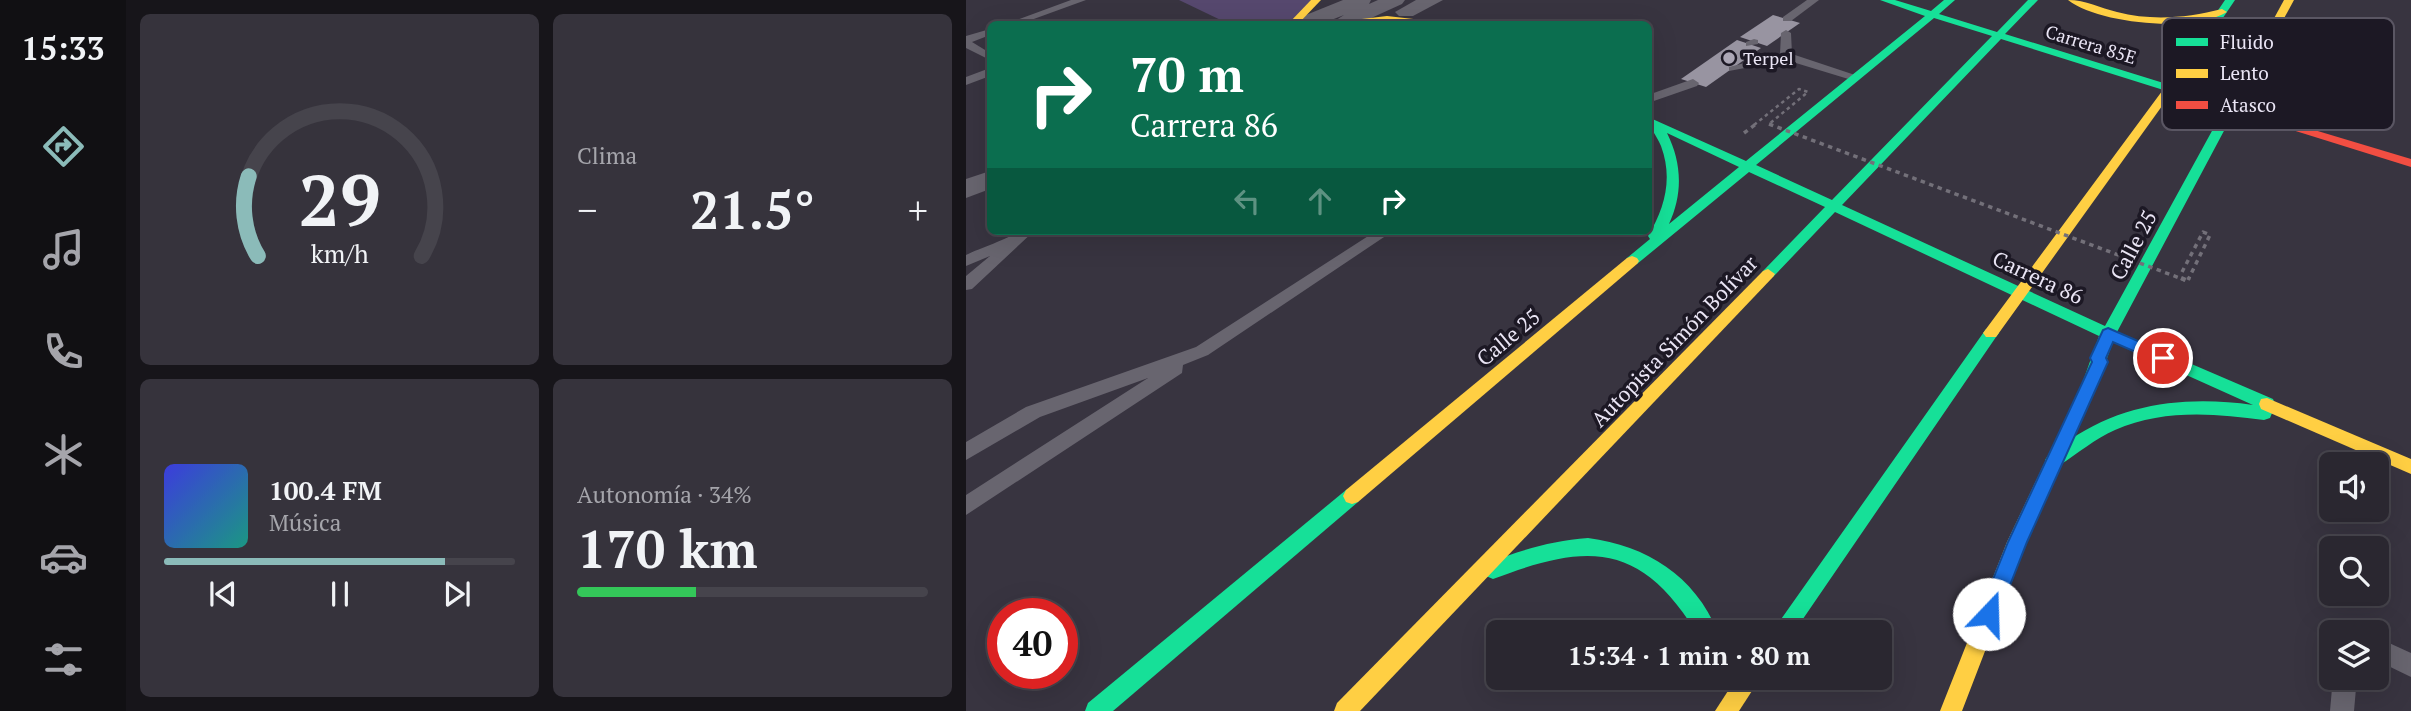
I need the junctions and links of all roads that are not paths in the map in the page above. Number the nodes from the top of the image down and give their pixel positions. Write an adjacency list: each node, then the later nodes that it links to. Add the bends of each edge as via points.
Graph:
1 (1081, 0): 17 (lane)
2 (1316, 0): 18 (main road)
3 (1360, 0): 19 (street)
4 (1433, 0): 11 (street)
5 (1814, 0): 16 (lane)
6 (1885, 0): 13 (main road, Carrera 85E)
7 (1950, 0): 13 (main road, Calle 25)
8 (2033, 0): 27 (main road, Autopista Simón Bolívar)
9 (2073, 0): 24 (main road, via 2117,17)
10 (2289, 0): 15 (main road, Calle 25)
11 (1391, 4): 20 (street); 23 (main road)
12 (2226, 6): 14 (main road)
13 (1932, 15): 27 (main road, Carrera 85E); 33 (main road, Calle 25)
14 (2201, 18)
15 (2279, 18)
16 (1787, 19)
17 (1020, 21)
18 (1296, 21)
19 (1311, 21)
20 (1348, 21)
21 (1370, 21): 22 (main road)
22 (1405, 21)
23 (1425, 21)
24 (2162, 23)
25 (987, 33): 28 (lane)
26 (1786, 33): 30 (lane)
27 (2000, 36): 36 (main road, Carrera 85E); 50 (main road, Autopista Simón Bolívar)
28 (966, 41): 29 (lane)
29 (987, 55)
30 (1786, 55): 31 (lane); 33 (lane)
31 (1732, 69)
32 (987, 73): 34 (lane)
33 (1855, 77): 46 (main road, Calle 25)
34 (966, 81)
35 (1693, 83): 37 (lane)
36 (2162, 86)
37 (1653, 99)
38 (2162, 99): 57 (main road)
39 (1652, 121): 46 (main road, Carrera 86); 54 (main road, via 1671,148 1676,177 1670,212)
40 (2218, 130): 58 (main road, Calle 25)
41 (2304, 130): 43 (main road, Carrera 85E)
42 (2334, 130): 43 (main road)
43 (2359, 147): 45 (main road, Carrera 85E)
44 (987, 161): 47 (street)
45 (2411, 163)
46 (1748, 165): 50 (main road, Carrera 86); 54 (main road, Calle 25)
47 (966, 170)
48 (987, 181): 49 (street)
49 (966, 190)
50 (1835, 204): 57 (main road, Carrera 86); 65 (main road, Autopista Simón Bolívar)
51 (1019, 235): 55 (lane)
52 (1022, 235): 56 (lane)
53 (1380, 235): 59 (lane)
54 (1646, 249): 73 (main road, Calle 25)
55 (966, 261)
56 (966, 285)
57 (2020, 292): 58 (main road, Carrera 86); 67 (main road)
58 (2108, 334): 60 (main road, Carrera 86); 62 (main road, Calle 25, via 2100,362)
59 (1202, 351): 61 (lane, via 1033,412); 64 (lane)
60 (2306, 422): 62 (main road, via 2257,412 2175,410 2110,425); 63 (main road, Carrera 86)
61 (966, 452)
62 (2054, 460): 77 (main road, Calle 25)
63 (2411, 467)
64 (966, 506)
65 (1466, 590): 66 (main road, via 1524,554 1566,545 1608,547 1664,573); 74 (main road, Autopista Simón Bolívar)
66 (1702, 620)
67 (1790, 620)
68 (2389, 654): 69 (lane)
69 (2411, 665)
70 (1717, 690): 75 (main road)
71 (1741, 690): 76 (main road)
72 (2344, 690): 78 (lane)
73 (1096, 711)
74 (1345, 711)
75 (1716, 711)
76 (1726, 711)
77 (1951, 711)
78 (2343, 711)

